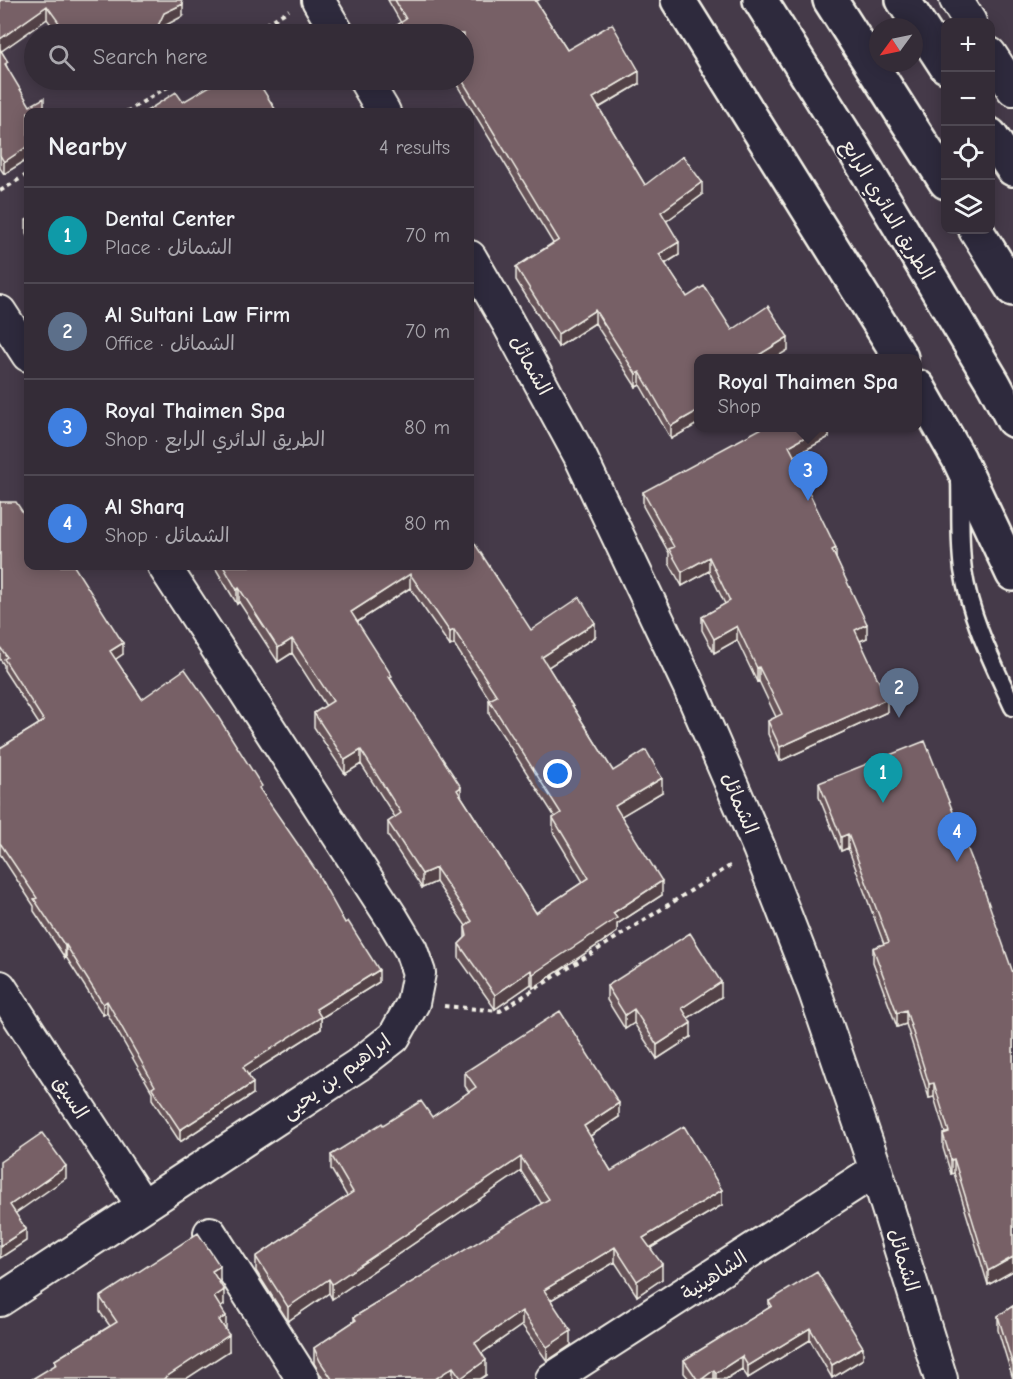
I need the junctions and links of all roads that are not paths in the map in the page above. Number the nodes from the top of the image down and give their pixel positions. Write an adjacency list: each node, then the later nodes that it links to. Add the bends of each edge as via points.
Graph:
1 (678, 0): 20 (main road)
2 (760, 0): 22 (main road, الطريق الدائري الرابع, via 856,153)
3 (830, 0): 16 (main road)
4 (903, 0): 9 (main road)
5 (956, 0): 7 (street)
6 (307, 3): 8 (street)
7 (967, 18)
8 (328, 24)
9 (941, 60)
10 (995, 62): 11 (street)
11 (1013, 89)
12 (371, 90): 13 (street)
13 (382, 108)
14 (995, 142): 15 (main road)
15 (1013, 169)
16 (944, 180)
17 (978, 234): 19 (main road)
18 (474, 264): 28 (street, الشمائل, via 580,456 689,686 759,848)
19 (1013, 290)
20 (899, 354)
21 (922, 394): 23 (main road)
22 (1013, 420)
23 (959, 459): 25 (main road); 26 (lane, via 967,588 980,635)
24 (167, 570): 29 (street, ابراهيم بن يحيى, via 402,934 419,973 413,1003 394,1037 358,1065)
25 (1013, 574)
26 (1013, 707)
27 (0, 987): 29 (street, السيق)
28 (876, 1170): 33 (street, الشاهينية); 34 (street, الشمائل)
29 (143, 1206): 31 (street, ابراهيم بن يحيى)
30 (210, 1233): 32 (street)
31 (0, 1300)
32 (303, 1379)
33 (552, 1379)
34 (941, 1379)

